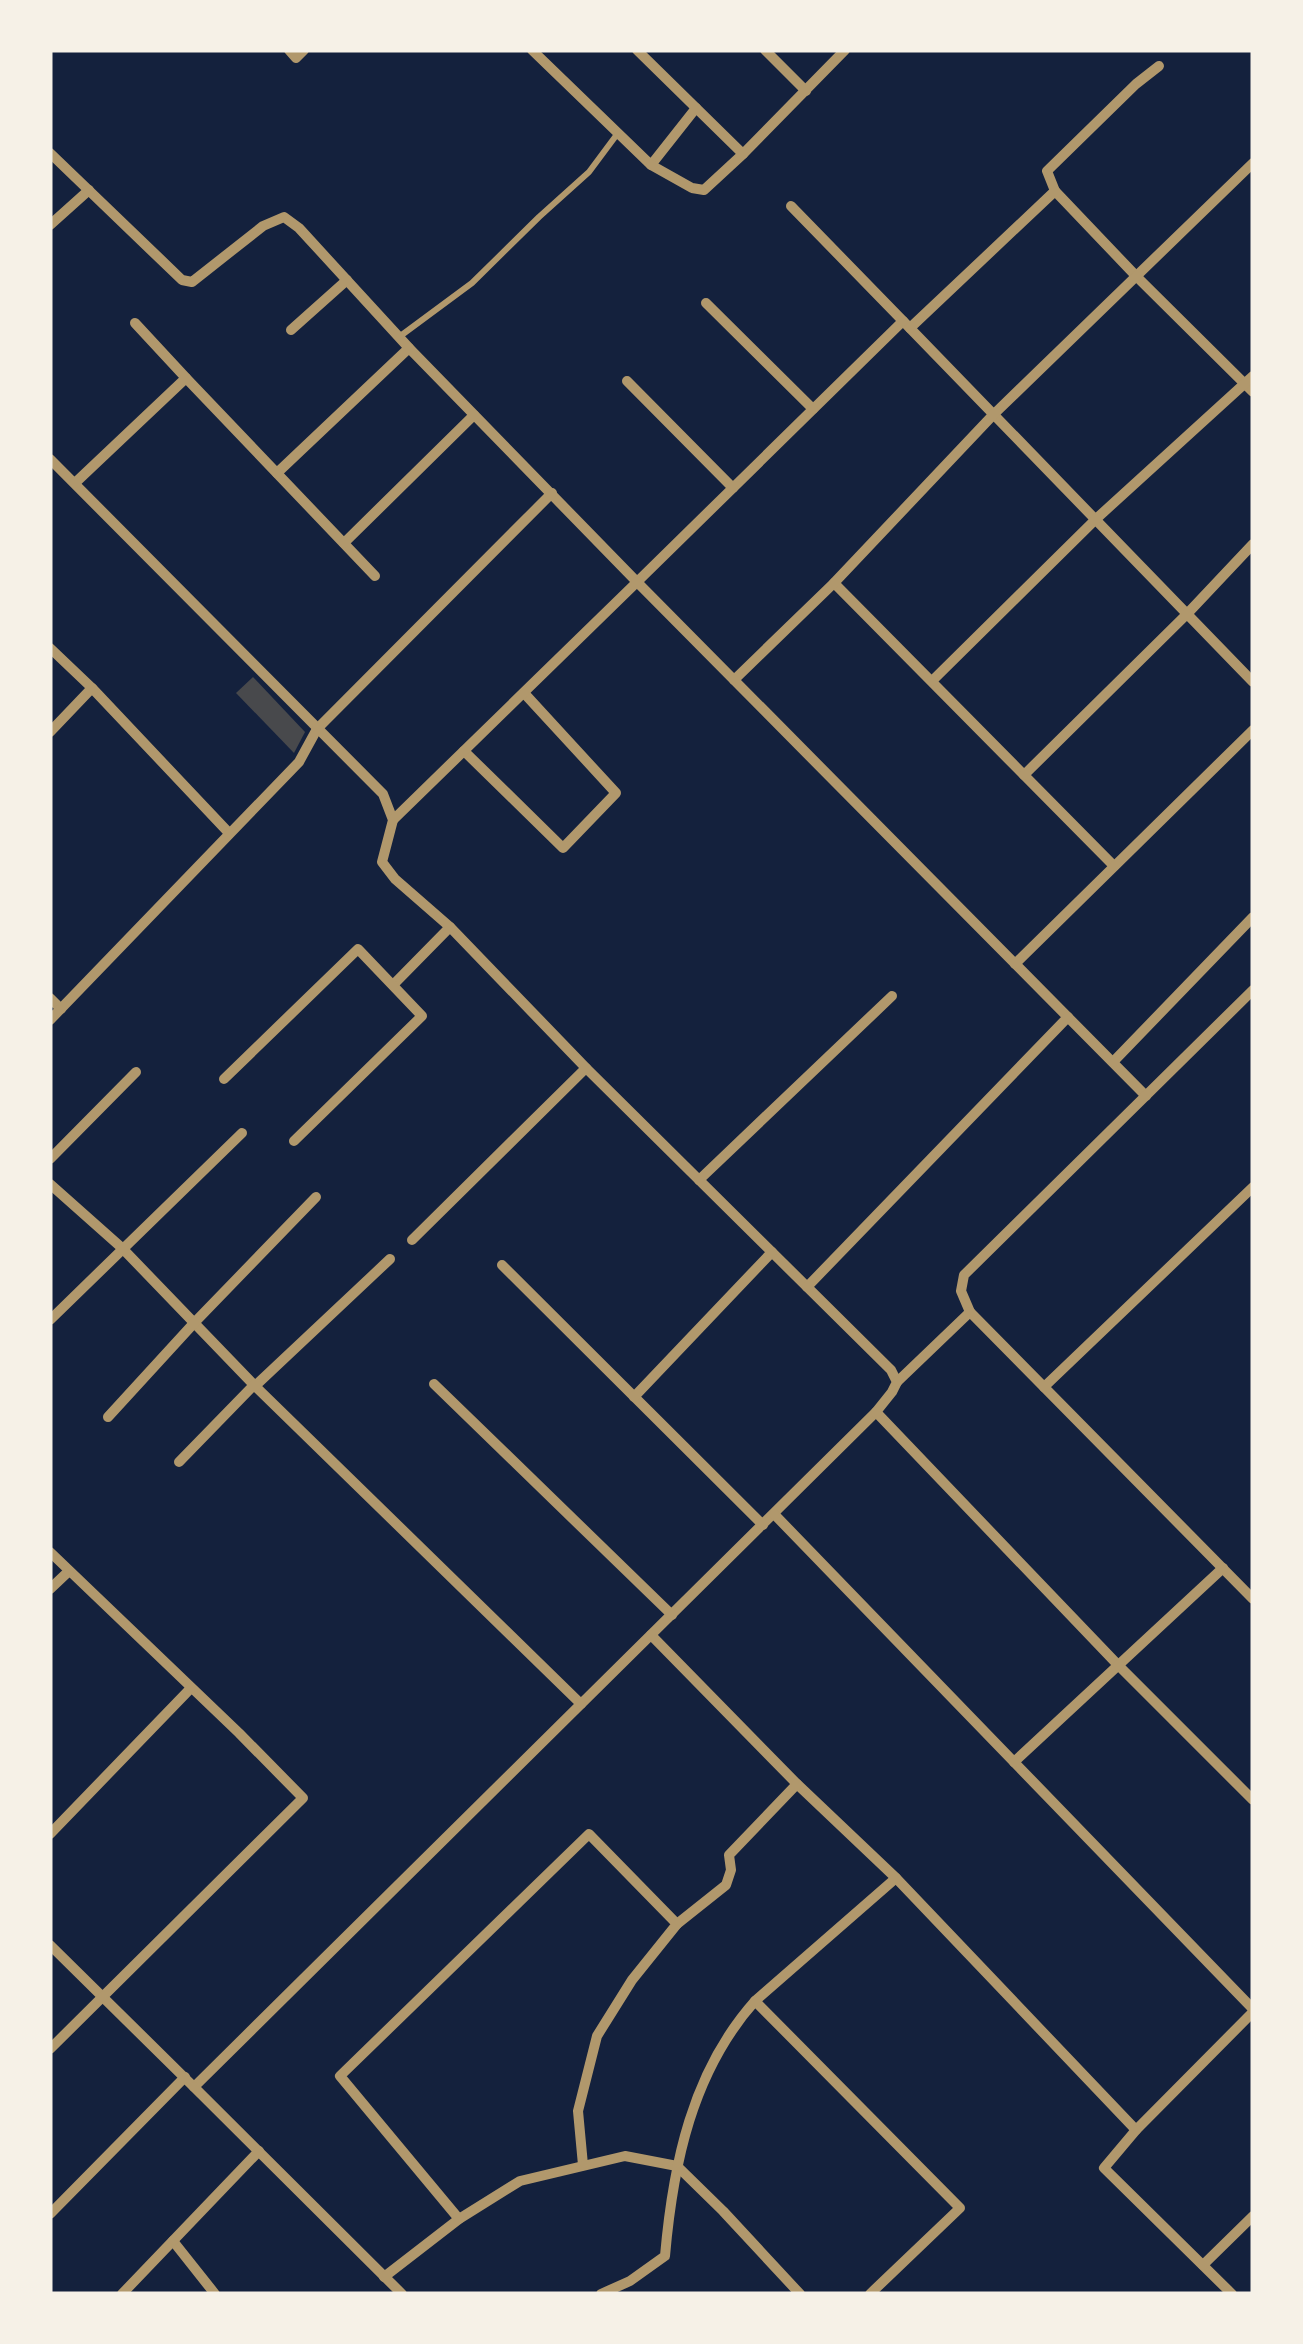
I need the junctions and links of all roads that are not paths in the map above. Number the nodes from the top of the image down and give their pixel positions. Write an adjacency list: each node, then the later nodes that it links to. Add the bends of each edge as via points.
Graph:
1 (288, 50): 2 (street, via 296,58)
2 (304, 50)
3 (532, 50): 10 (street)
4 (638, 50): 9 (street)
5 (766, 50): 8 (street)
6 (845, 50): 8 (street)
7 (1159, 66): 16 (street, via 1047,171)
8 (806, 91): 12 (street)
9 (696, 108): 12 (street); 14 (street)
10 (618, 133): 14 (street); 25 (lane, via 590,172 472,283)
11 (50, 153): 15 (street)
12 (743, 154): 14 (street, via 704,190)
13 (1253, 163): 19 (street)
14 (651, 165)
15 (89, 190): 18 (street); 20 (street, via 182,280 192,282 284,217)
16 (1054, 190): 19 (street); 23 (street)
17 (791, 206): 23 (street)
18 (50, 224)
19 (1136, 276): 29 (street); 32 (street)
20 (347, 280): 24 (street); 25 (street)
21 (706, 303): 30 (street)
22 (135, 323): 27 (street)
23 (906, 324): 30 (street); 32 (street)
24 (292, 330)
25 (399, 337): 26 (street)
26 (410, 348): 31 (street); 34 (street)
27 (186, 378): 34 (street); 35 (street)
28 (627, 381): 36 (street)
29 (1250, 384): 38 (street)
30 (813, 409): 36 (street)
31 (474, 414): 37 (street); 39 (street)
32 (993, 415): 38 (street); 43 (street)
33 (50, 459): 35 (street)
34 (277, 473): 39 (street)
35 (74, 483): 51 (street)
36 (733, 488): 42 (street)
37 (552, 494): 42 (street); 51 (street)
38 (1096, 519): 44 (street); 47 (street)
39 (344, 544): 41 (street)
40 (1253, 544): 44 (street)
41 (375, 576)
42 (637, 582): 46 (street); 50 (street)
43 (834, 583): 46 (street); 47 (street)
44 (1187, 614): 48 (street); 55 (street)
45 (50, 648): 49 (street)
46 (734, 680): 61 (street)
47 (932, 682): 55 (street)
48 (1253, 682)
49 (92, 688): 53 (street); 57 (street)
50 (524, 692): 54 (street); 54 (street, via 616,793 562,848)
51 (317, 728): 56 (street, via 383,794); 57 (street, via 299,762)
52 (1253, 730): 58 (street)
53 (50, 732)
54 (464, 750): 56 (street)
55 (1024, 775): 58 (street)
56 (393, 820): 60 (street, via 382,862)
57 (230, 834): 66 (street)
58 (1114, 866): 61 (street)
59 (1253, 917): 69 (street)
60 (450, 928): 62 (street); 70 (street)
61 (1015, 964): 67 (street)
62 (393, 985): 72 (street, via 358,950); 75 (street, via 422,1016)
63 (1253, 990): 73 (street)
64 (892, 996): 77 (street)
65 (50, 998): 66 (street)
66 (61, 1009): 68 (street)
67 (1068, 1017): 69 (street); 86 (street)
68 (50, 1020)
69 (1112, 1062): 73 (street)
70 (586, 1068): 77 (street); 81 (street)
71 (136, 1072): 76 (street)
72 (224, 1079)
73 (1146, 1096): 87 (street, via 964,1275 961,1292)
74 (242, 1133): 82 (street)
75 (294, 1141)
76 (50, 1159)
77 (700, 1180): 83 (street)
78 (50, 1184): 82 (street)
79 (1253, 1187): 93 (street)
80 (316, 1198): 89 (street)
81 (412, 1240)
82 (122, 1248): 88 (street); 89 (street)
83 (772, 1252): 86 (street); 94 (street)
84 (390, 1259): 92 (street)
85 (502, 1265): 94 (street)
86 (807, 1287): 90 (street)
87 (970, 1312): 90 (street); 93 (street)
88 (50, 1320)
89 (195, 1322): 92 (street); 96 (street)
90 (897, 1382): 95 (street)
91 (434, 1384): 105 (street)
92 (254, 1385): 97 (street); 109 (street)
93 (1044, 1388): 101 (street)
94 (634, 1397): 99 (street)
95 (876, 1412): 98 (street); 107 (street)
96 (108, 1417)
97 (179, 1462)
98 (774, 1514): 99 (street); 110 (street)
99 (763, 1525): 105 (street)
100 (50, 1552): 102 (street)
101 (1222, 1568): 104 (street); 107 (street)
102 (69, 1570): 103 (street); 108 (street)
103 (50, 1589)
104 (1253, 1599)
105 (672, 1615): 106 (street)
106 (651, 1635): 109 (street); 111 (street)
107 (1118, 1665): 110 (street); 112 (street)
108 (191, 1688): 113 (street); 117 (street, via 302,1798)
109 (581, 1704): 122 (street)
110 (1014, 1762): 119 (street)
111 (797, 1784): 114 (street); 115 (street, via 729,1854 726,1885)
112 (1253, 1800)
113 (50, 1834)
114 (896, 1878): 118 (street); 123 (street)
115 (677, 1924): 125 (street, via 597,2036 578,2111); 129 (street, via 590,1834 340,2076)
116 (50, 1945): 117 (street)
117 (102, 1996): 120 (street); 121 (street)
118 (755, 2001): 126 (street, via 708,2068); 138 (street, via 960,2208)
119 (1253, 2011): 123 (street)
120 (50, 2049)
121 (185, 2078): 122 (street); 127 (street)
122 (194, 2086): 124 (street)
123 (1136, 2130): 131 (street, via 1104,2168)
124 (259, 2152): 130 (street); 132 (street)
125 (584, 2166): 126 (street, via 624,2156); 129 (street, via 520,2181)
126 (677, 2166): 136 (street, via 665,2256); 137 (street)
127 (50, 2214)
128 (1253, 2216): 131 (street)
129 (459, 2219): 132 (street)
130 (173, 2241): 133 (street); 134 (street)
131 (1203, 2266): 139 (street)
132 (384, 2276): 135 (street)
133 (122, 2294)
134 (215, 2294)
135 (402, 2294)
136 (601, 2294)
137 (800, 2294)
138 (870, 2294)
139 (1232, 2294)

